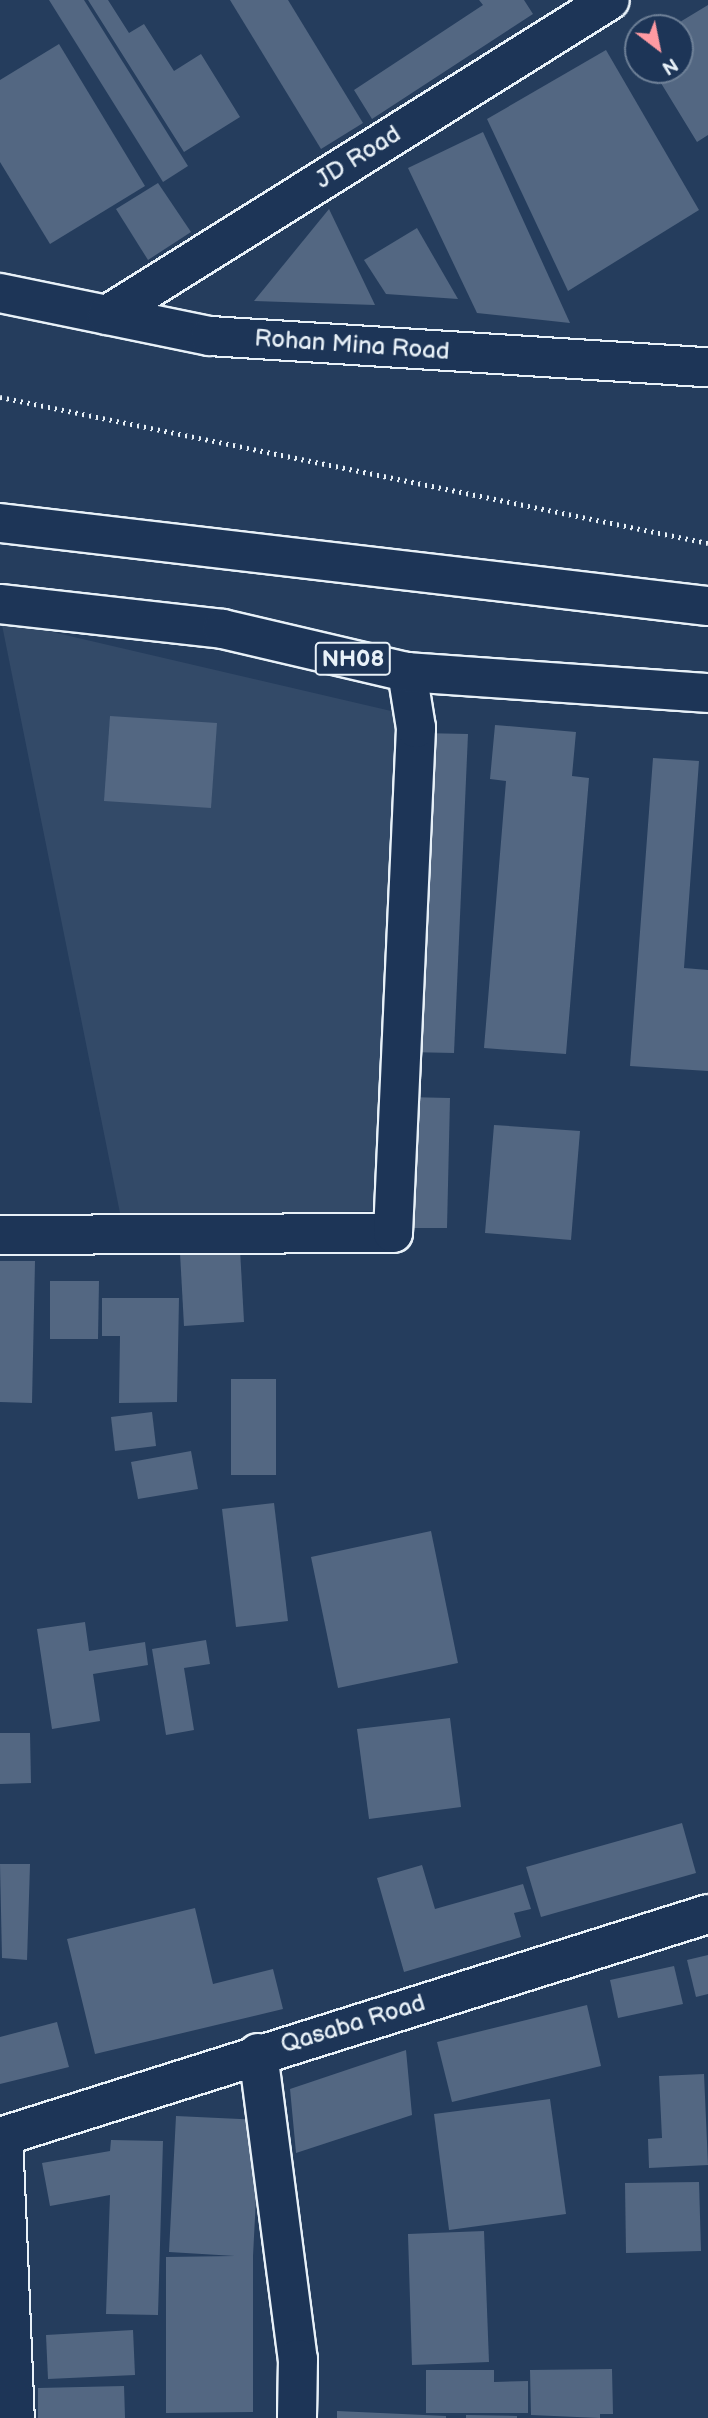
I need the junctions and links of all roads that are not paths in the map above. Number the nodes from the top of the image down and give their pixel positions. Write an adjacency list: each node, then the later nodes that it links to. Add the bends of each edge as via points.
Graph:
1 (610, 0): 3 (main road, JD Road)
2 (0, 293): 3 (main road, Rohan Mina Road)
3 (107, 315): 4 (main road, Rohan Mina Road, via 210,336)
4 (708, 367)
5 (0, 523): 7 (main road)
6 (0, 604): 8 (main road, NH08, via 223,629)
7 (708, 606)
8 (407, 672): 9 (main road, NH08); 10 (main road, via 416,728 393,1233)
9 (708, 693)
10 (0, 1235)
11 (708, 1914): 12 (main road, Qasaba Road)
12 (258, 2053): 13 (main road, Qasaba Road); 15 (main road, via 298,2359)
13 (1, 2136): 14 (main road)
14 (15, 2418)
15 (297, 2418)

